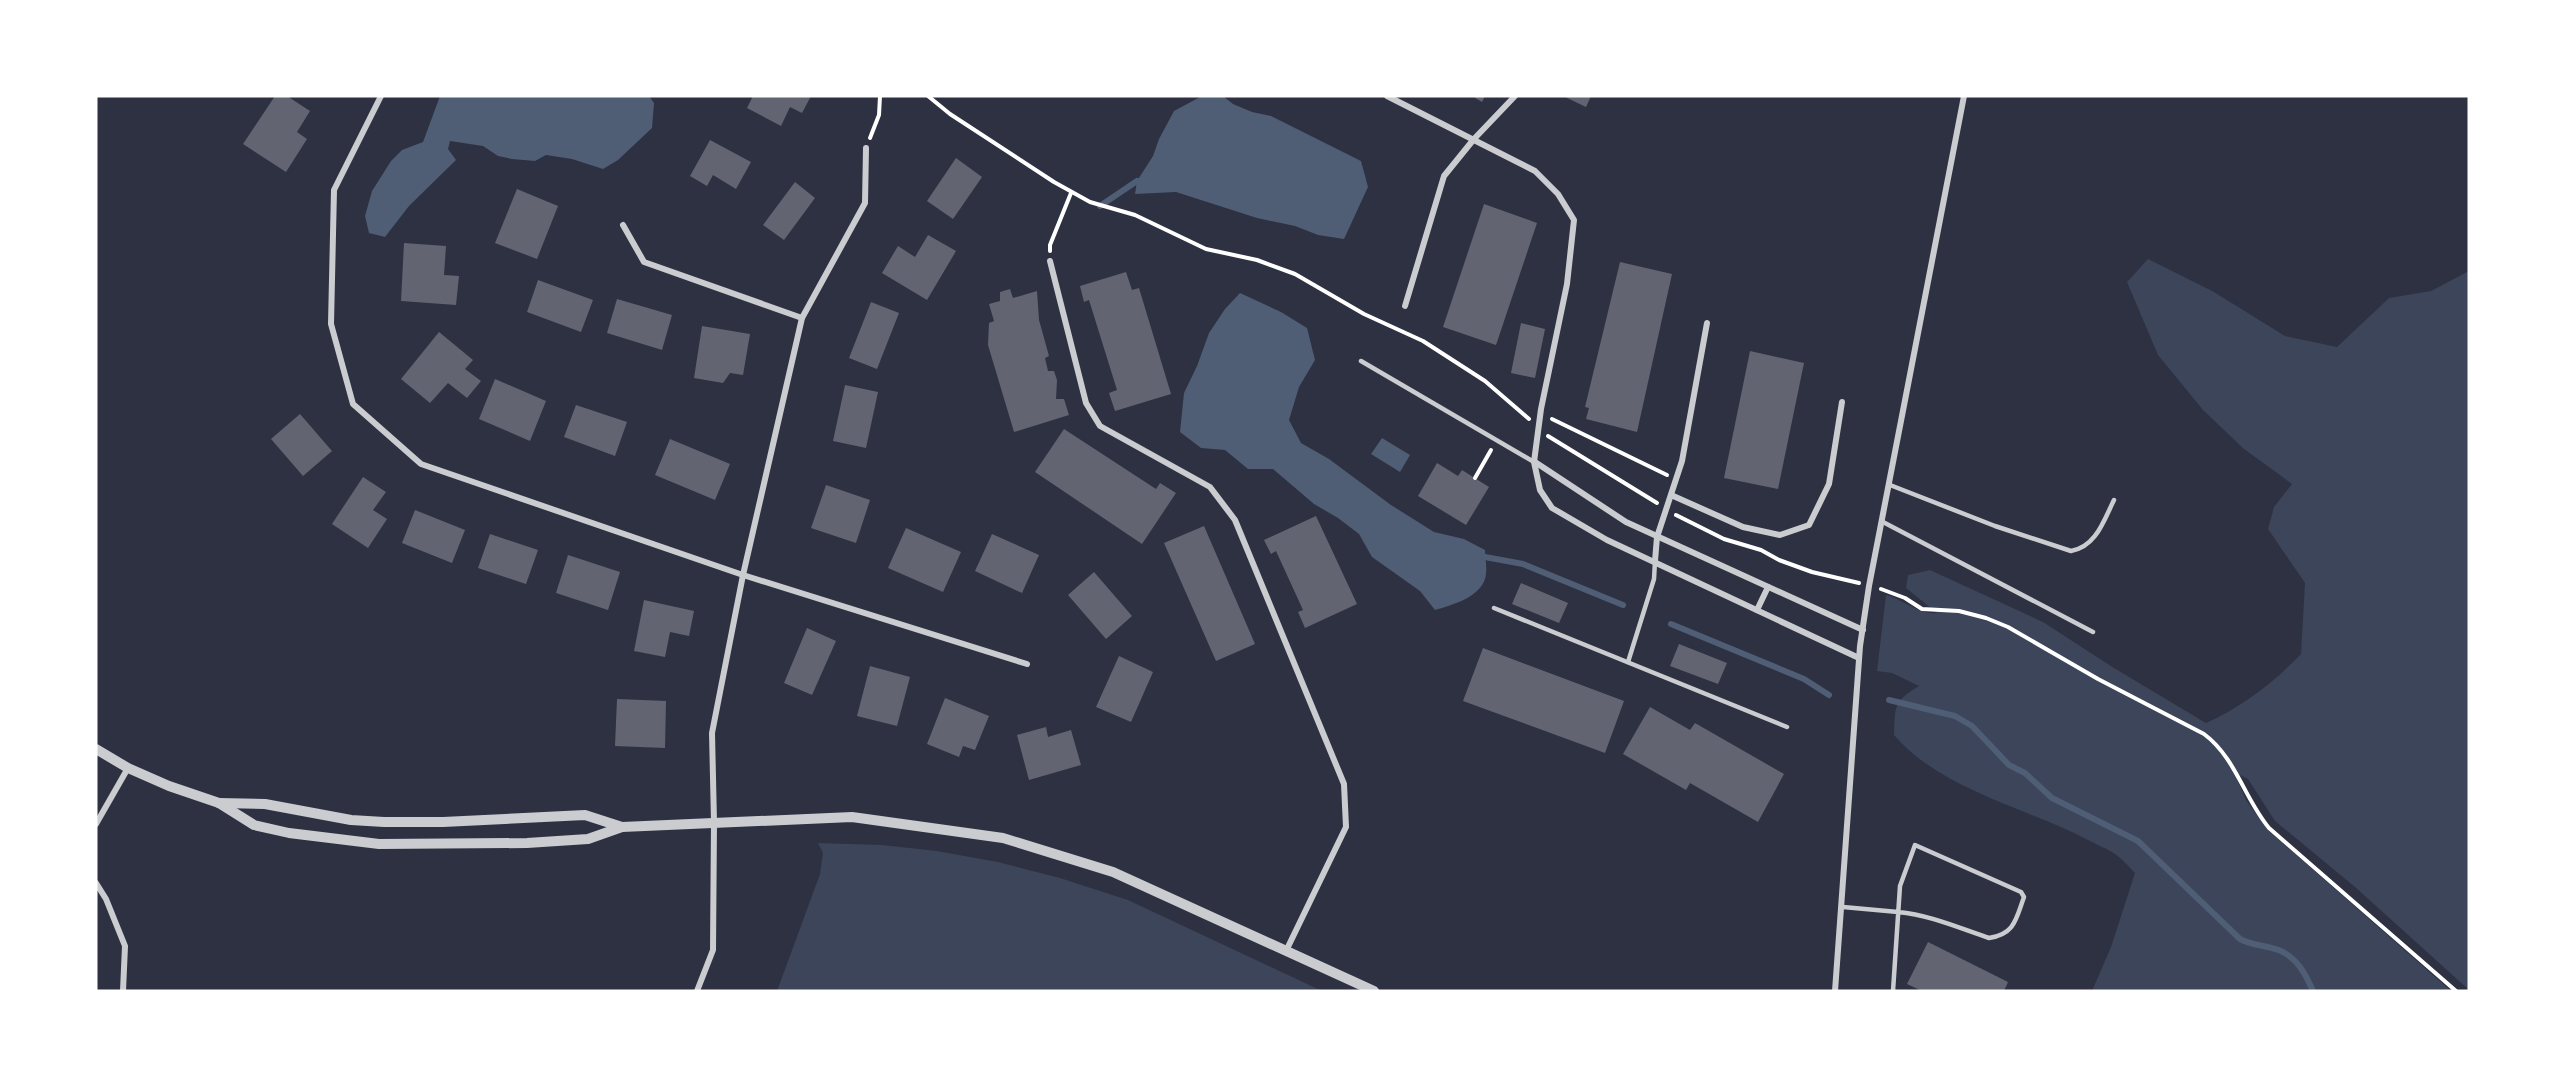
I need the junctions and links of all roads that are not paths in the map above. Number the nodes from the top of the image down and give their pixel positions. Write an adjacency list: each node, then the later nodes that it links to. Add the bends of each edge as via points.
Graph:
1 (381, 96): 21 (street, via 334,190 331,324 353,404 420,464)
2 (1387, 96): 5 (street)
3 (1515, 96): 5 (street)
4 (1964, 96): 15 (street)
5 (1474, 139): 9 (street, via 1444,176); 14 (street, via 1536,171 1558,194 1574,220 1567,284 1540,413)
6 (866, 148): 10 (street, via 865,203)
7 (623, 225): 10 (street, via 644,262)
8 (1050, 261): 40 (street, via 1086,404 1100,426 1209,488 1235,520 1344,784 1346,827)
9 (1405, 306)
10 (802, 318): 21 (street)
11 (1707, 323): 16 (street, via 1682,461)
12 (1361, 361): 14 (lane)
13 (1842, 402): 16 (street, via 1829,484 1809,525 1780,535 1743,528)
14 (1534, 462): 19 (street, via 1616,516); 20 (street, via 1540,490 1552,508 1607,540)
15 (1890, 485): 17 (lane, via 2071,551 2093,540); 18 (street)
16 (1671, 495): 19 (street)
17 (2114, 500)
18 (1883, 522): 25 (street); 26 (lane)
19 (1657, 537): 20 (street); 22 (street)
20 (1655, 561): 24 (street); 28 (lane, via 1654,579)
21 (743, 575): 29 (street); 34 (street, via 712,733)
22 (1768, 587): 24 (street); 25 (street)
23 (1494, 608): 28 (lane)
24 (1757, 610): 27 (street)
25 (1863, 630): 27 (street)
26 (2093, 632)
27 (1859, 658): 38 (street)
28 (1628, 662): 30 (lane)
29 (1027, 664)
30 (1787, 727)
31 (96, 749): 32 (street)
32 (128, 768): 33 (street); 35 (street)
33 (219, 803): 36 (street, via 265,804 384,822 585,815); 36 (street, via 254,825 379,844 578,840)
34 (714, 822): 36 (street); 40 (street, via 852,817 1003,838 1113,872); 42 (street, via 713,950)
35 (96, 824)
36 (622, 827)
37 (96, 883): 41 (street, via 125,946)
38 (1843, 907): 39 (lane); 44 (street)
39 (1898, 912): 39 (lane, via 1924,915 1989,938 2009,932 2024,897 2021,892 1915,845 1900,886); 45 (lane)
40 (1286, 952): 43 (street)
41 (123, 991)
42 (697, 991)
43 (1374, 991)
44 (1835, 991)
45 (1893, 991)

